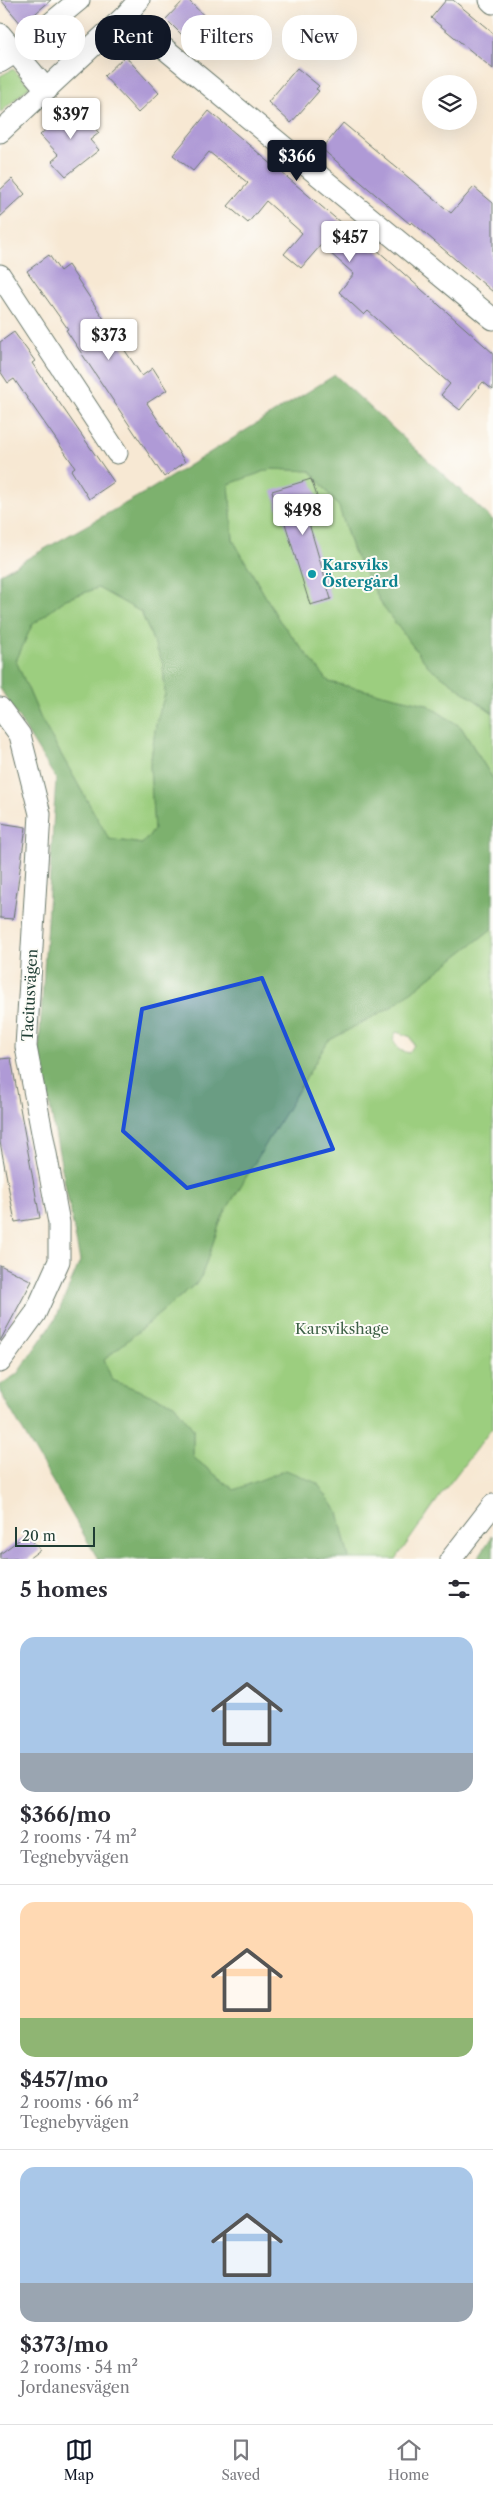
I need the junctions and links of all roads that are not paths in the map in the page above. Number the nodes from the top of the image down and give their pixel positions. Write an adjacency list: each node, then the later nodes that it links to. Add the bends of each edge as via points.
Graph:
1 (79, 0): 9 (street)
2 (139, 0): 5 (street)
3 (490, 0): 4 (street)
4 (493, 3)
5 (125, 15)
6 (0, 34): 9 (street)
7 (95, 44): 10 (street)
8 (171, 55): 13 (street)
9 (8, 57): 10 (street)
10 (47, 90): 11 (street)
11 (0, 132)
12 (0, 275): 14 (street)
13 (493, 319)
14 (117, 453)
15 (0, 708): 16 (street, Tacitusvägen, via 20,735 40,814 26,1047 59,1223 59,1261 35,1314)
16 (0, 1362)
17 (493, 1504): 18 (street)
18 (451, 1559)

